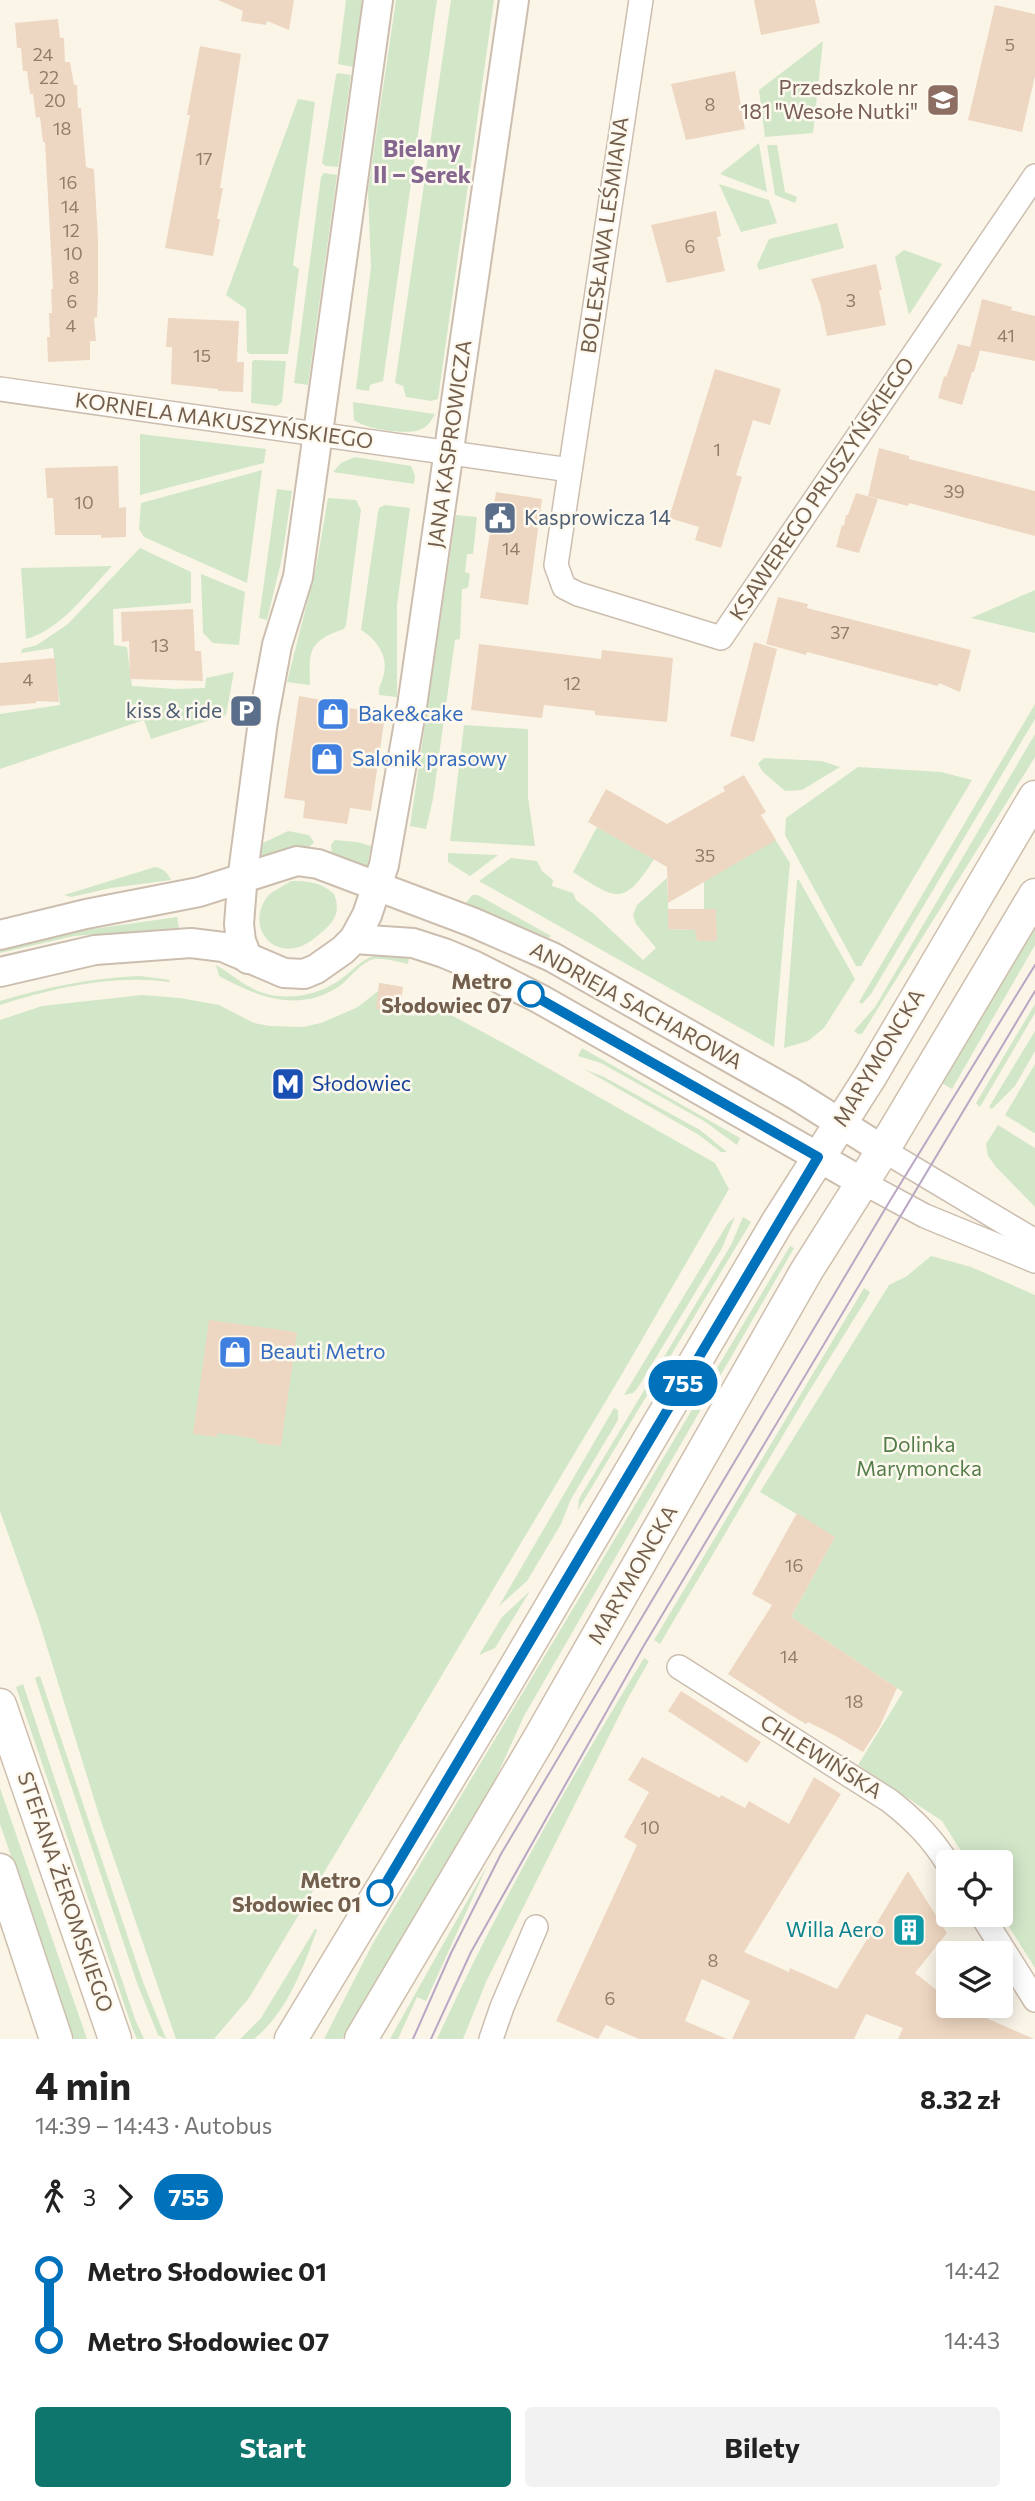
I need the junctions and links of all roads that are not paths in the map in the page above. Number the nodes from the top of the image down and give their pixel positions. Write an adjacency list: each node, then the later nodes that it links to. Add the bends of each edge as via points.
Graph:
1 (378, 0): 6 (street)
2 (514, 0): 7 (street, JANA KASPROWICZA)
3 (641, 0): 8 (street, BOLESŁAWA LEŚMIANA)
4 (1035, 176): 8 (street, KSAWEREGO PRUSZYŃSKIEGO, via 721,638 564,587 556,565)
5 (0, 389): 6 (street, KORNELA MAKUSZYŃSKIEGO)
6 (318, 435): 7 (street, KORNELA MAKUSZYŃSKIEGO); 10 (street, via 298,577 263,721)
7 (448, 451): 8 (street); 11 (street, JANA KASPROWICZA, via 412,706)
8 (570, 470)
9 (1035, 797): 17 (main road, MARYMONCKA)
10 (242, 880): 11 (street, via 297,861); 13 (street); 15 (street, via 239,924)
11 (378, 886): 14 (street); 17 (street, ANDRIEJA SACHAROWA, via 552,957)
12 (1035, 895): 18 (main road, MARYMONCKA)
13 (0, 935)
14 (354, 939): 15 (street, via 332,959 304,974 284,973); 19 (street, ANDRIEJA SACHAROWA, via 413,943 465,962 540,999)
15 (248, 959): 16 (street, via 223,947 191,943 95,950)
16 (0, 972)
17 (840, 1122): 18 (street, ANDRIEJA SACHAROWA); 19 (main road, MARYMONCKA)
18 (883, 1150): 20 (main road, MARYMONCKA); 21 (street)
19 (818, 1157): 20 (street, ANDRIEJA SACHAROWA); 30 (main road, MARYMONCKA, via 502,1690)
20 (862, 1182): 22 (street, via 915,1211); 33 (main road, MARYMONCKA)
21 (1035, 1241)
22 (1035, 1261)
23 (679, 1667): 25 (street, CHLEWIŃSKA, via 890,1801 920,1825)
24 (0, 1705): 32 (main road, STEFANA ŻEROMSKIEGO)
25 (939, 1850)
26 (0, 1870): 31 (main road)
27 (536, 1927): 34 (street)
28 (989, 1927): 29 (street)
29 (1035, 2000)
30 (290, 2033)
31 (56, 2039)
32 (115, 2039)
33 (361, 2039)
34 (491, 2039)

